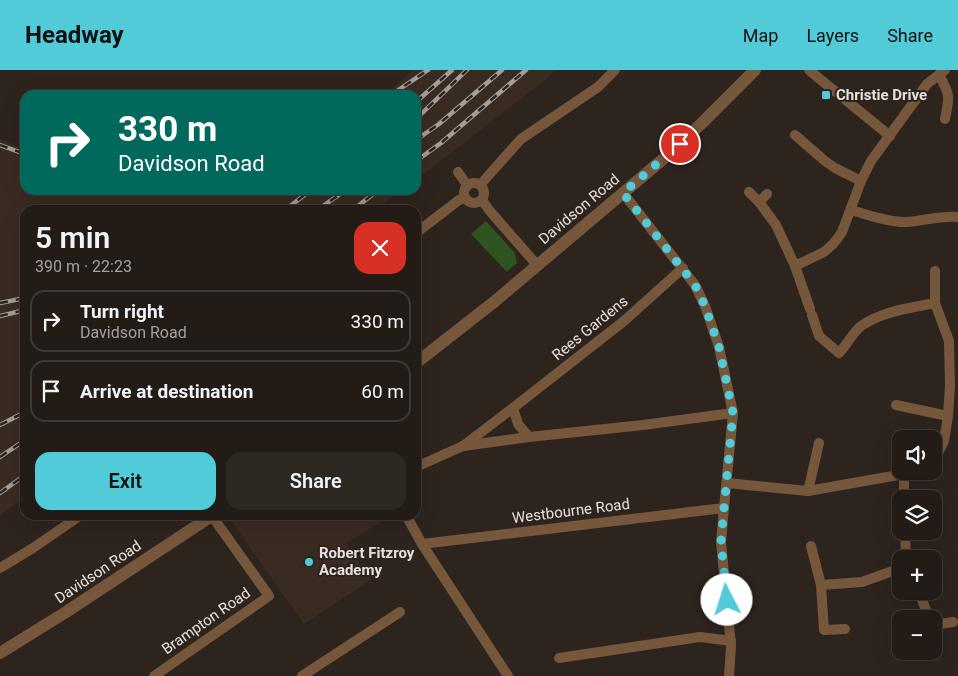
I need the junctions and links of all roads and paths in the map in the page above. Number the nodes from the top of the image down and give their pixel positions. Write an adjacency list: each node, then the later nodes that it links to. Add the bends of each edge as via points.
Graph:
1 (615, 70): 10 (street, via 598,87 521,139)
2 (754, 70): 13 (street, Davidson Road, via 689,136)
3 (809, 70): 7 (street)
4 (942, 72): 5 (street, via 949,104); 7 (street, via 927,84)
5 (945, 119)
6 (795, 135): 9 (street, via 835,168)
7 (890, 136): 9 (street)
8 (458, 172): 11 (street)
9 (861, 181): 18 (street)
10 (480, 184): 11 (street); 16 (street, via 484,192)
11 (467, 185): 15 (street)
12 (749, 192): 17 (street)
13 (623, 193): 21 (street, Davidson Road); 23 (street)
14 (767, 194): 17 (street)
15 (465, 198): 16 (street, via 473,203); 20 (street)
16 (482, 200): 21 (street)
17 (759, 202): 22 (street, via 776,225)
18 (851, 210): 19 (street, via 900,221); 22 (street, via 842,232 832,245)
19 (958, 217)
20 (421, 229)
21 (536, 265): 26 (street, Davidson Road)
22 (795, 266): 25 (street, via 819,336 839,353 860,327 889,313)
23 (682, 268): 28 (street, Rees Gardens, via 624,320); 29 (street, via 705,306 719,347)
24 (935, 271): 25 (street)
25 (935, 303): 30 (street, via 949,341)
26 (421, 359)
27 (896, 405): 30 (street)
28 (513, 408): 31 (street, via 518,424); 34 (street, Rees Gardens)
29 (733, 413): 31 (street, Rees Gardens); 37 (street)
30 (948, 416): 33 (street)
31 (529, 437): 34 (street, Rees Gardens)
32 (818, 443): 38 (street)
33 (942, 445)
34 (463, 446): 35 (street, Rees Gardens)
35 (421, 465)
36 (892, 476): 38 (street)
37 (727, 483): 38 (street); 39 (street)
38 (808, 491)
39 (724, 508): 44 (street, Westbourne Road); 53 (street, via 721,542)
40 (74, 520): 46 (street)
41 (205, 520): 54 (street, Davidson Road)
42 (216, 520): 56 (street, Brampton Road, via 269,596)
43 (409, 520): 44 (street)
44 (422, 544): 58 (street)
45 (811, 546): 48 (street)
46 (0, 568)
47 (892, 571): 48 (street, via 862,582)
48 (821, 585): 52 (street, via 824,630)
49 (400, 612): 57 (street)
50 (953, 622): 51 (street)
51 (942, 624)
52 (845, 629)
53 (730, 641): 55 (street, via 700,637); 59 (street)
54 (0, 653)
55 (559, 658)
56 (154, 676)
57 (302, 676)
58 (508, 676)
59 (729, 676)

